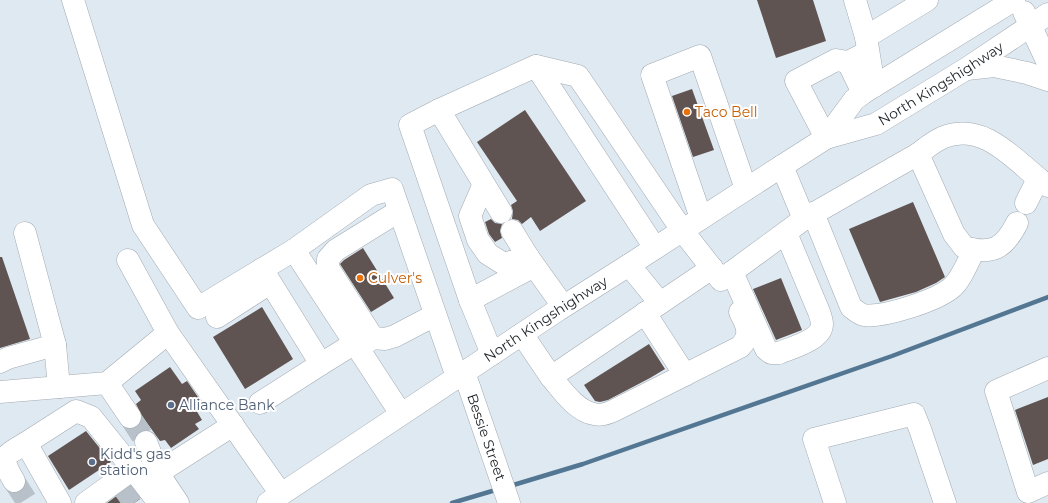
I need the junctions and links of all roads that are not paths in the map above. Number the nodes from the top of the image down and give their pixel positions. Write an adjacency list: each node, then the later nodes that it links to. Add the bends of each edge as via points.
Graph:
1 (73, 0): 38 (main road, via 143,225 198,308)
2 (855, 0): 7 (main road)
3 (1014, 0): 13 (main road, North Kingshighway)
4 (1017, 0): 6 (main road)
5 (912, 4): 7 (main road)
6 (1040, 20): 9 (main road); 11 (main road, North Kingshighway)
7 (867, 45): 8 (main road); 13 (main road)
8 (848, 62): 13 (main road); 15 (main road, via 836,60 796,81)
9 (1048, 63)
10 (536, 66): 14 (main road); 27 (main road, via 578,76); 31 (main road)
11 (966, 69): 12 (main road, via 994,66); 15 (main road, North Kingshighway, via 876,124)
12 (1048, 80)
13 (868, 89): 15 (main road, North Kingshighway, via 854,100)
14 (438, 110): 19 (main road); 39 (main road, via 410,126)
15 (826, 138): 17 (main road, North Kingshighway)
16 (918, 154): 18 (main road, via 944,137 965,133 977,135 993,142); 24 (main road); 33 (main road, via 954,234 964,247)
17 (782, 166): 20 (main road, North Kingshighway); 24 (main road)
18 (1043, 182): 21 (main road)
19 (484, 186): 23 (main road); 35 (main road, via 470,216 478,240 488,254 504,264)
20 (746, 189): 25 (main road, North Kingshighway); 25 (main road, via 700,56 652,75)
21 (1026, 203)
22 (400, 211): 32 (main road, Bessie Street, via 392,189 371,195); 42 (main road, Bessie Street); 46 (main road, via 336,250 328,259 328,268)
23 (500, 212)
24 (808, 216): 30 (main road); 33 (main road, via 851,307 864,315 918,305 937,297 956,282)
25 (701, 218): 27 (main road, North Kingshighway)
26 (1016, 223): 33 (main road, via 1010,238 1001,245 993,249)
27 (682, 230): 31 (main road, North Kingshighway); 37 (main road)
28 (512, 231): 35 (main road)
29 (25, 233): 47 (main road)
30 (786, 233): 37 (main road); 37 (main road, via 820,312 821,330 810,341 779,353 766,349)
31 (655, 248): 36 (main road, North Kingshighway)
32 (294, 250): 38 (main road); 46 (main road)
33 (974, 250)
34 (128, 260): 44 (main road)
35 (531, 261): 39 (main road); 40 (main road)
36 (629, 265): 40 (main road, North Kingshighway); 41 (main road)
37 (721, 274): 41 (main road); 53 (main road, via 746,322 747,337 740,347)
38 (266, 276): 43 (main road); 50 (main road)
39 (470, 300): 48 (main road)
40 (563, 306): 45 (main road, North Kingshighway)
41 (652, 308): 53 (main road); 54 (main road)
42 (435, 315): 46 (main road, via 395,336); 52 (main road, Bessie Street)
43 (217, 317)
44 (168, 333): 55 (main road); 62 (main road)
45 (522, 334): 48 (main road, North Kingshighway); 54 (main road)
46 (362, 343): 50 (main road); 60 (main road)
47 (55, 345): 49 (main road); 56 (main road)
48 (492, 354): 52 (main road, North Kingshighway)
49 (0, 362)
50 (321, 364): 58 (main road)
51 (1048, 368): 68 (main road, via 996,391 1028,492)
52 (460, 374): 60 (main road, North Kingshighway); 74 (main road, Bessie Street, via 497,465)
53 (685, 375): 54 (main road, via 616,410 595,415 580,408)
54 (551, 377)
55 (107, 383): 56 (main road); 61 (main road)
56 (64, 387): 57 (main road); 59 (main road)
57 (0, 392)
58 (260, 403)
59 (76, 411): 64 (main road); 66 (main road, via 91,417)
60 (401, 414): 70 (main road, North Kingshighway)
61 (130, 417)
62 (233, 425): 65 (main road); 70 (main road)
63 (146, 442): 65 (main road)
64 (26, 443): 67 (main road, via 8,453 5,458); 72 (main road)
65 (158, 473): 73 (main road)
66 (125, 480): 69 (main road); 71 (main road)
67 (14, 481)
68 (1048, 483)
69 (97, 499)
70 (274, 499)
71 (154, 501)
72 (60, 503)
73 (178, 503)
74 (509, 503)
75 (835, 503): 76 (main road, via 814,439 914,414)
76 (945, 503)

